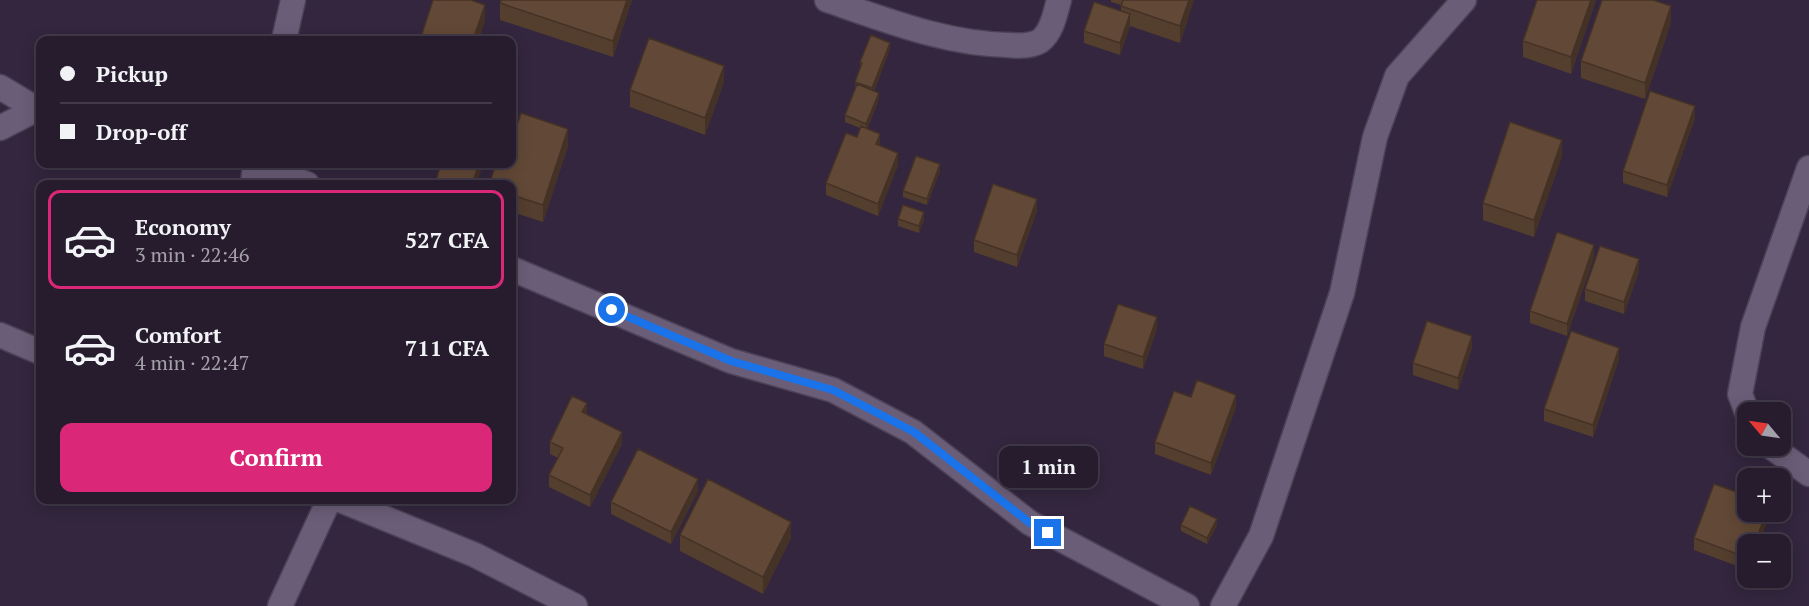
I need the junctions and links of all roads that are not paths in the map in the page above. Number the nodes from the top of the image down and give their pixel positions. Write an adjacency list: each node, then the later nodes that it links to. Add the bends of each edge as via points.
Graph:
1 (293, 0): 5 (street)
2 (827, 0): 3 (street, via 948,39 1021,46 1039,42 1050,28)
3 (1059, 0)
4 (1464, 0): 24 (street, via 1397,76 1375,137 1342,293 1261,536)
5 (285, 36)
6 (0, 87): 7 (street)
7 (36, 108)
8 (36, 111): 9 (street)
9 (0, 128)
10 (266, 168): 12 (street)
11 (1809, 168): 16 (street, via 1753,327 1740,394)
12 (297, 180)
13 (516, 271): 21 (street, via 731,361 833,390 914,432 1030,523)
14 (0, 335): 15 (street)
15 (36, 350)
16 (1743, 402)
17 (1784, 456): 18 (street)
18 (1809, 474)
19 (327, 504): 22 (street)
20 (350, 504): 23 (street, via 475,555)
21 (1183, 605)
22 (279, 606)
23 (575, 606)
24 (1223, 606)

